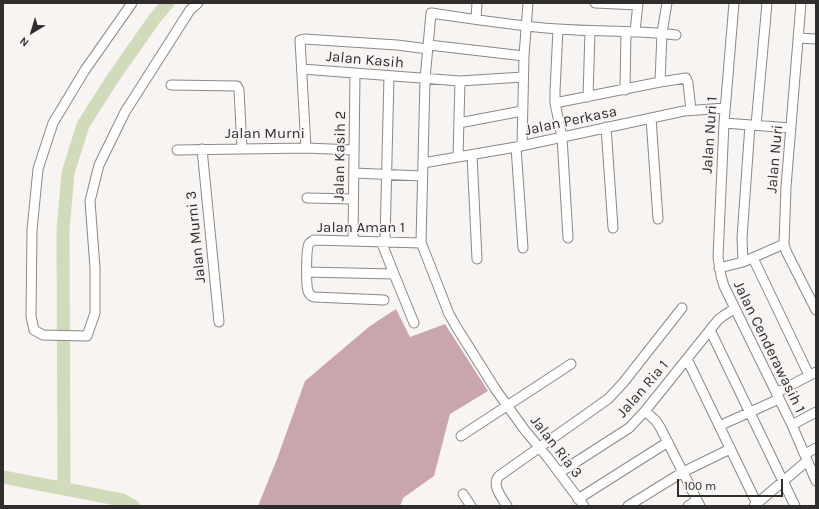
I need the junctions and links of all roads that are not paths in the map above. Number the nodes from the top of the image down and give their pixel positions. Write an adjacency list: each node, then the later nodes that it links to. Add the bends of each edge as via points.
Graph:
1 (132, 3): 2 (street, via 85,70 53,123 38,169 32,230 31,316 34,330 43,335 87,336 96,313 90,201 99,165 125,112 190,10)
2 (198, 3)
3 (477, 3): 11 (street)
4 (528, 3): 12 (street)
5 (595, 3): 10 (street)
6 (668, 3): 16 (street)
7 (734, 3): 33 (street, Jalan Nuri 1)
8 (768, 3): 39 (street)
9 (801, 3): 18 (street, Jalan Nuri)
10 (638, 4): 15 (street)
11 (476, 19): 12 (street); 20 (street, via 431,13)
12 (526, 26): 13 (street); 21 (street)
13 (558, 29): 14 (street); 32 (street)
14 (590, 30): 15 (street); 31 (street)
15 (631, 32): 16 (street); 30 (street)
16 (662, 33): 17 (street); 28 (street)
17 (676, 35)
18 (799, 38): 19 (street); 41 (street, Jalan Nuri)
19 (816, 38)
20 (428, 47): 21 (street); 22 (street, via 304,39 300,40); 26 (street)
21 (524, 56): 25 (street)
22 (302, 69): 23 (street, Jalan Kasih); 45 (street)
23 (355, 73): 24 (street, Jalan Kasih); 48 (street, Jalan Kasih 2)
24 (389, 76): 26 (street, Jalan Kasih); 53 (street)
25 (523, 77): 27 (street, Jalan Kasih); 35 (street)
26 (425, 79): 27 (street, Jalan Kasih); 51 (street)
27 (460, 81): 37 (street)
28 (660, 82): 30 (street); 34 (street, via 683,78 687,80)
29 (171, 85): 44 (street, via 236,86 239,90)
30 (625, 90): 31 (street)
31 (588, 97): 32 (street)
32 (556, 104): 42 (street)
33 (725, 108): 34 (street, Jalan Perkasa); 38 (street, Jalan Nuri 1)
34 (691, 110): 36 (street, Jalan Perkasa)
35 (522, 111): 37 (street); 43 (street)
36 (651, 118): 40 (street, Jalan Perkasa); 57 (street)
37 (459, 123): 50 (street)
38 (724, 123): 39 (street); 68 (street, Jalan Nuri 1)
39 (753, 125): 41 (street); 67 (street, via 742,238)
40 (606, 127): 42 (street, Jalan Perkasa); 58 (street)
41 (791, 128): 63 (street, Jalan Nuri)
42 (562, 138): 43 (street, Jalan Perkasa); 59 (street)
43 (519, 146): 49 (street, Jalan Perkasa); 64 (street)
44 (242, 148): 45 (street, Jalan Murni); 46 (street, Jalan Murni)
45 (306, 148): 48 (street, Jalan Murni)
46 (202, 149): 47 (street, Jalan Murni); 75 (street, Jalan Murni 3)
47 (177, 150)
48 (354, 150): 52 (street, Jalan Kasih 2)
49 (472, 155): 50 (street, Jalan Perkasa); 66 (street)
50 (458, 157): 51 (street, Jalan Perkasa)
51 (422, 163): 54 (street)
52 (354, 173): 53 (street); 56 (street, Jalan Kasih 2)
53 (386, 174): 54 (street); 61 (street)
54 (422, 176): 62 (street)
55 (307, 198): 56 (street)
56 (353, 199): 60 (street, Jalan Kasih 2)
57 (658, 219)
58 (613, 228)
59 (568, 238)
60 (353, 240): 61 (street, Jalan Aman 1); 69 (street, Jalan Aman 1, via 314,240 308,248)
61 (383, 241): 62 (street, Jalan Aman 1); 70 (street)
62 (422, 243): 82 (street, Jalan Ria 3, via 449,314)
63 (784, 244): 65 (street); 72 (street, Jalan Nuri)
64 (523, 248)
65 (753, 258): 67 (street); 80 (street)
66 (477, 259)
67 (743, 262): 68 (street)
68 (719, 268): 74 (street, Jalan Cenderawasih 1)
69 (307, 272): 70 (street); 71 (street, Jalan Aman 1, via 310,296)
70 (394, 274): 76 (street)
71 (384, 300)
72 (815, 304)
73 (682, 308): 90 (street, via 614,393 601,405)
74 (734, 309): 77 (street, Jalan Ria 1); 81 (street, Jalan Cenderawasih 1)
75 (219, 322)
76 (414, 323)
77 (710, 330): 78 (street, Jalan Ria 1); 84 (street)
78 (687, 359): 83 (street, Jalan Ria 1); 87 (street)
79 (571, 364): 82 (street)
80 (813, 373): 81 (street)
81 (777, 396): 84 (street); 86 (street, Jalan Cenderawasih 1)
82 (507, 406): 88 (street); 90 (street, Jalan Ria 3)
83 (645, 412): 89 (street, via 660,427); 95 (street, Jalan Ria 1, via 629,428)
84 (750, 412): 87 (street); 96 (street)
85 (816, 412): 86 (street)
86 (792, 425): 93 (street, Jalan Cenderawasih 1)
87 (720, 426): 92 (street)
88 (461, 436)
89 (668, 442): 94 (street); 99 (street)
90 (539, 447): 95 (street, Jalan Ria 3); 103 (street, via 496,479 498,491)
91 (816, 448): 93 (street)
92 (730, 449): 94 (street); 101 (street)
93 (806, 458): 96 (street); 97 (street, Jalan Cenderawasih 1)
94 (682, 472): 100 (street); 104 (street)
95 (559, 473): 99 (street, Jalan Ria 3)
96 (783, 481): 101 (street); 106 (street)
97 (816, 481)
98 (463, 494): 102 (street)
99 (581, 502)
100 (698, 503): 105 (street)
101 (756, 505)
102 (471, 506)
103 (507, 506)
104 (628, 506)
105 (688, 506)
106 (795, 506)

